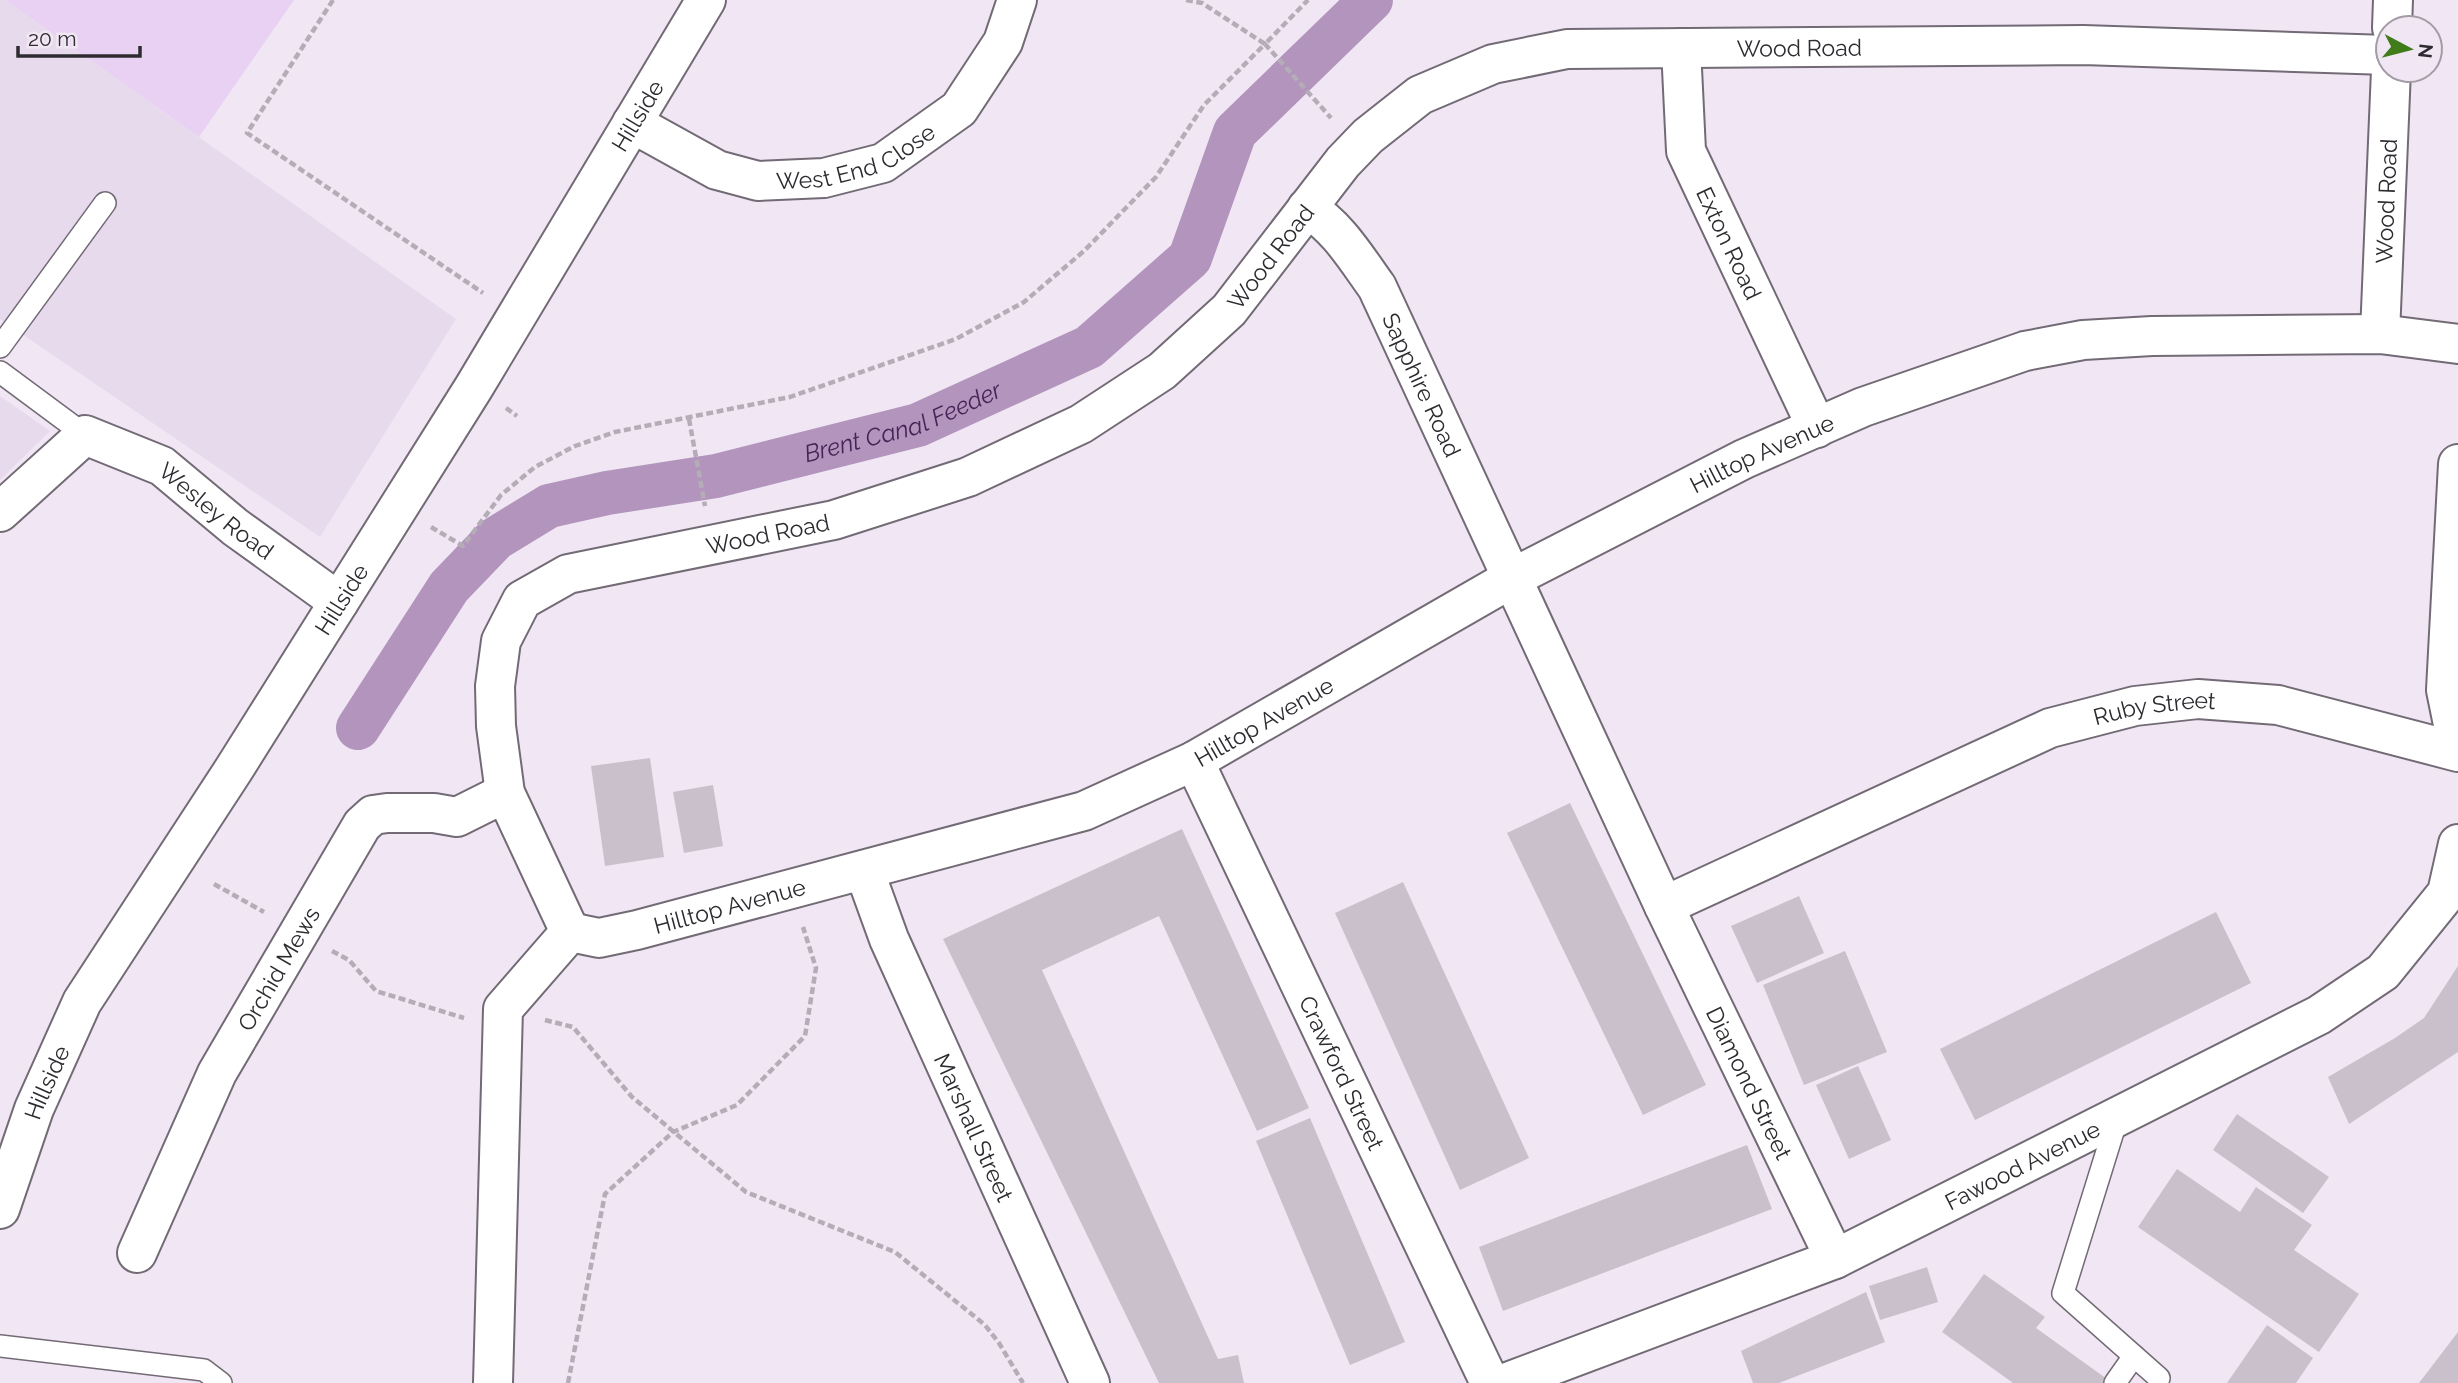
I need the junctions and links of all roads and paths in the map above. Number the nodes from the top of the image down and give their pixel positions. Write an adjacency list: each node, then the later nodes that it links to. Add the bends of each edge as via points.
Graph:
1 (333, 0): 14 (path, via 247,133)
2 (706, 0): 11 (street, Hillside)
3 (1017, 0): 11 (street, West End Close, via 1003,42 959,110 883,163 824,178 758,181 717,170)
4 (1186, 0): 6 (path, via 1202,3)
5 (1308, 0): 6 (path)
6 (1265, 44): 10 (path); 19 (path, via 1204,105 1156,177 1084,251 1024,302 956,339 790,397)
7 (1681, 48): 8 (street, Wood Road, via 2083,45); 13 (street, Wood Road, via 1567,49 1493,64 1420,95 1368,136); 20 (street, Exton Road, via 1686,151)
8 (2374, 55)
9 (2389, 84): 15 (street, Wood Road)
10 (1308, 92)
11 (632, 123): 27 (street, Hillside)
12 (105, 203): 17 (lane)
13 (1307, 208): 26 (street, Sapphire Road, via 1346,243 1377,287); 30 (street, Wood Road, via 1229,310 1162,371 1081,425 968,477 834,520 568,574 522,600 501,641 495,686)
14 (483, 293)
15 (2380, 334): 16 (street, Hilltop Avenue); 20 (street, Hilltop Avenue, via 2083,340 2025,351 1863,407)
16 (2458, 344)
17 (0, 347)
18 (0, 372): 21 (lane)
19 (689, 419): 23 (path); 25 (path, via 615,432 575,446 534,467 501,495 463,546)
20 (1817, 428): 26 (street, Hilltop Avenue, via 1744,459)
21 (85, 435): 24 (street); 27 (street, Wesley Road, via 162,466 235,527)
22 (2458, 464): 28 (street, via 2445,691)
23 (704, 499)
24 (0, 512)
25 (442, 533)
26 (1514, 577): 29 (street, Hilltop Avenue); 35 (street, Diamond Street)
27 (339, 602): 42 (street, Hillside, via 82,1002 34,1109)
28 (2458, 750): 35 (street, Ruby Street, via 2278,705 2198,699 2135,706 2050,728)
29 (1194, 761): 32 (street, Hilltop Avenue, via 1084,811); 53 (street, Crawford Street)
30 (505, 793): 36 (street, Orchid Mews, via 457,817 373,815 362,825); 37 (street, Wood Road)
31 (2458, 844): 40 (street, Fawood Avenue, via 2447,893 2384,972 2319,1015)
32 (864, 870): 34 (street, Hilltop Avenue); 52 (street, Marshall Street, via 889,939)
33 (214, 884): 36 (path)
34 (791, 889): 37 (street, Hilltop Avenue, via 599,938); 41 (path, via 816,968 805,1036 737,1105)
35 (1664, 906): 44 (street, Diamond Street)
36 (299, 932): 38 (path, via 349,960 376,991 479,1022); 43 (street, Orchid Mews, via 217,1073)
37 (570, 932): 38 (street)
38 (503, 1009): 49 (street)
39 (573, 1027): 41 (path, via 632,1097)
40 (2116, 1119): 44 (street, Fawood Avenue); 46 (lane, via 2063,1293)
41 (673, 1132): 50 (path, via 605,1194); 51 (path, via 746,1192 894,1252 985,1325)
42 (0, 1209)
43 (137, 1253)
44 (1835, 1259): 54 (street, Fawood Avenue)
45 (0, 1346): 48 (lane, via 204,1370)
46 (2134, 1356): 47 (lane); 55 (lane)
47 (2159, 1378)
48 (221, 1383)
49 (493, 1383)
50 (568, 1383)
51 (1023, 1383)
52 (1090, 1383)
53 (1490, 1383)
54 (1505, 1383)
55 (2115, 1383)

